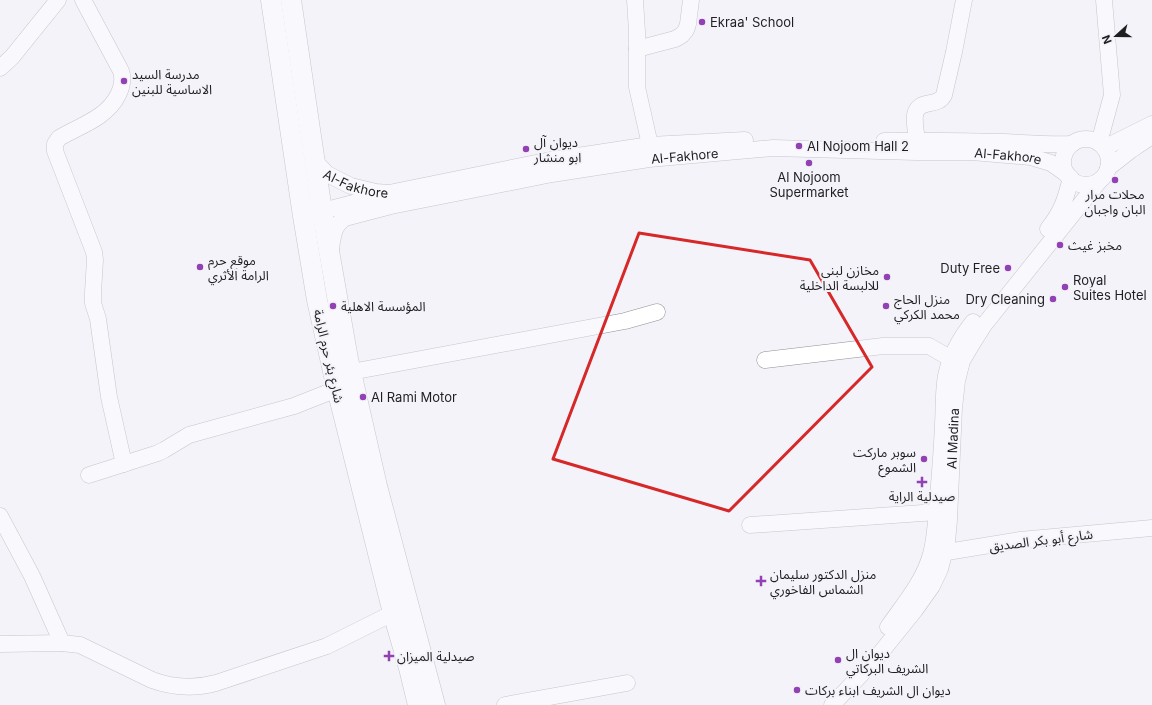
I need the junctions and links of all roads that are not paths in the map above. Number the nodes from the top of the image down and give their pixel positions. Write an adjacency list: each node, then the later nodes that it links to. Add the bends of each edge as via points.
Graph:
1 (58, 0): 10 (street)
2 (83, 0): 29 (street, via 123,80 115,101 106,112 59,138 54,148 94,252 93,303 98,319 109,397)
3 (271, 0): 21 (main road, شارع بئر حرم الرامة)
4 (291, 0): 17 (main road, شارع بئر حرم الرامة)
5 (635, 0): 9 (street)
6 (691, 0): 9 (street, via 688,24 682,35)
7 (964, 0): 13 (street, via 944,95 939,101 925,104 917,111)
8 (1104, 0): 16 (street, via 1112,95)
9 (637, 49): 15 (street, via 637,87)
10 (0, 68)
11 (1152, 124): 16 (street)
12 (1152, 136): 18 (street, via 1131,150)
13 (917, 140): 14 (street, Al-Fakhore); 15 (street, Al-Fakhore, via 774,138)
14 (1072, 144): 16 (street, via 1085,139); 19 (street, Al Madina, via 1064,156 1065,170)
15 (650, 145): 20 (street, Al-Fakhore, via 551,160)
16 (1102, 146): 18 (street, via 1109,161)
17 (314, 160): 20 (street, Al-Fakhore, via 327,174 351,186); 21 (main road, شارع بئر حرم الرامة)
18 (1104, 174): 19 (street, via 1094,183 1087,185); 26 (street, Al Madina)
19 (1069, 177): 22 (street, Al-Fakhore, via 1051,163 1023,156 972,152 773,148 649,159 552,174 391,206); 26 (street, Al Madina, via 1065,200 1057,217 970,326 960,341)
20 (389, 193): 21 (street)
21 (312, 214): 22 (street); 23 (main road, شارع بئر حرم الرامة); 28 (main road, شارع بئر حرم الرامة, via 317,300)
22 (339, 221): 23 (street, via 335,228)
23 (330, 257): 27 (main road, شارع بئر حرم الرامة)
24 (657, 312): 27 (street, via 625,321)
25 (765, 360): 26 (street, via 883,346 929,346)
26 (956, 362): 31 (street, Al Madina, via 946,375); 35 (street, Al Madina, via 947,542)
27 (351, 372): 41 (main road, شارع بئر حرم الرامة, via 377,486)
28 (337, 389): 29 (street, via 294,406 189,435 164,450); 36 (main road, شارع بئر حرم الرامة)
29 (124, 464): 30 (street)
30 (90, 474)
31 (937, 512): 33 (street); 35 (street, Al Madina)
32 (0, 516): 37 (street, via 32,576)
33 (750, 525)
34 (1152, 528): 35 (street, شارع أبو بكر الصديق, via 1020,540)
35 (938, 554): 43 (street, Al Madina, via 878,642); 44 (street, Al Madina, via 940,569 932,586 874,661)
36 (393, 614): 37 (street, via 327,646 197,687 163,684 87,648); 40 (main road, شارع بئر حرم الرامة)
37 (62, 643): 38 (street)
38 (0, 644)
39 (627, 683): 42 (street)
40 (418, 705)
41 (435, 705)
42 (505, 705)
43 (828, 705)
44 (832, 705)

